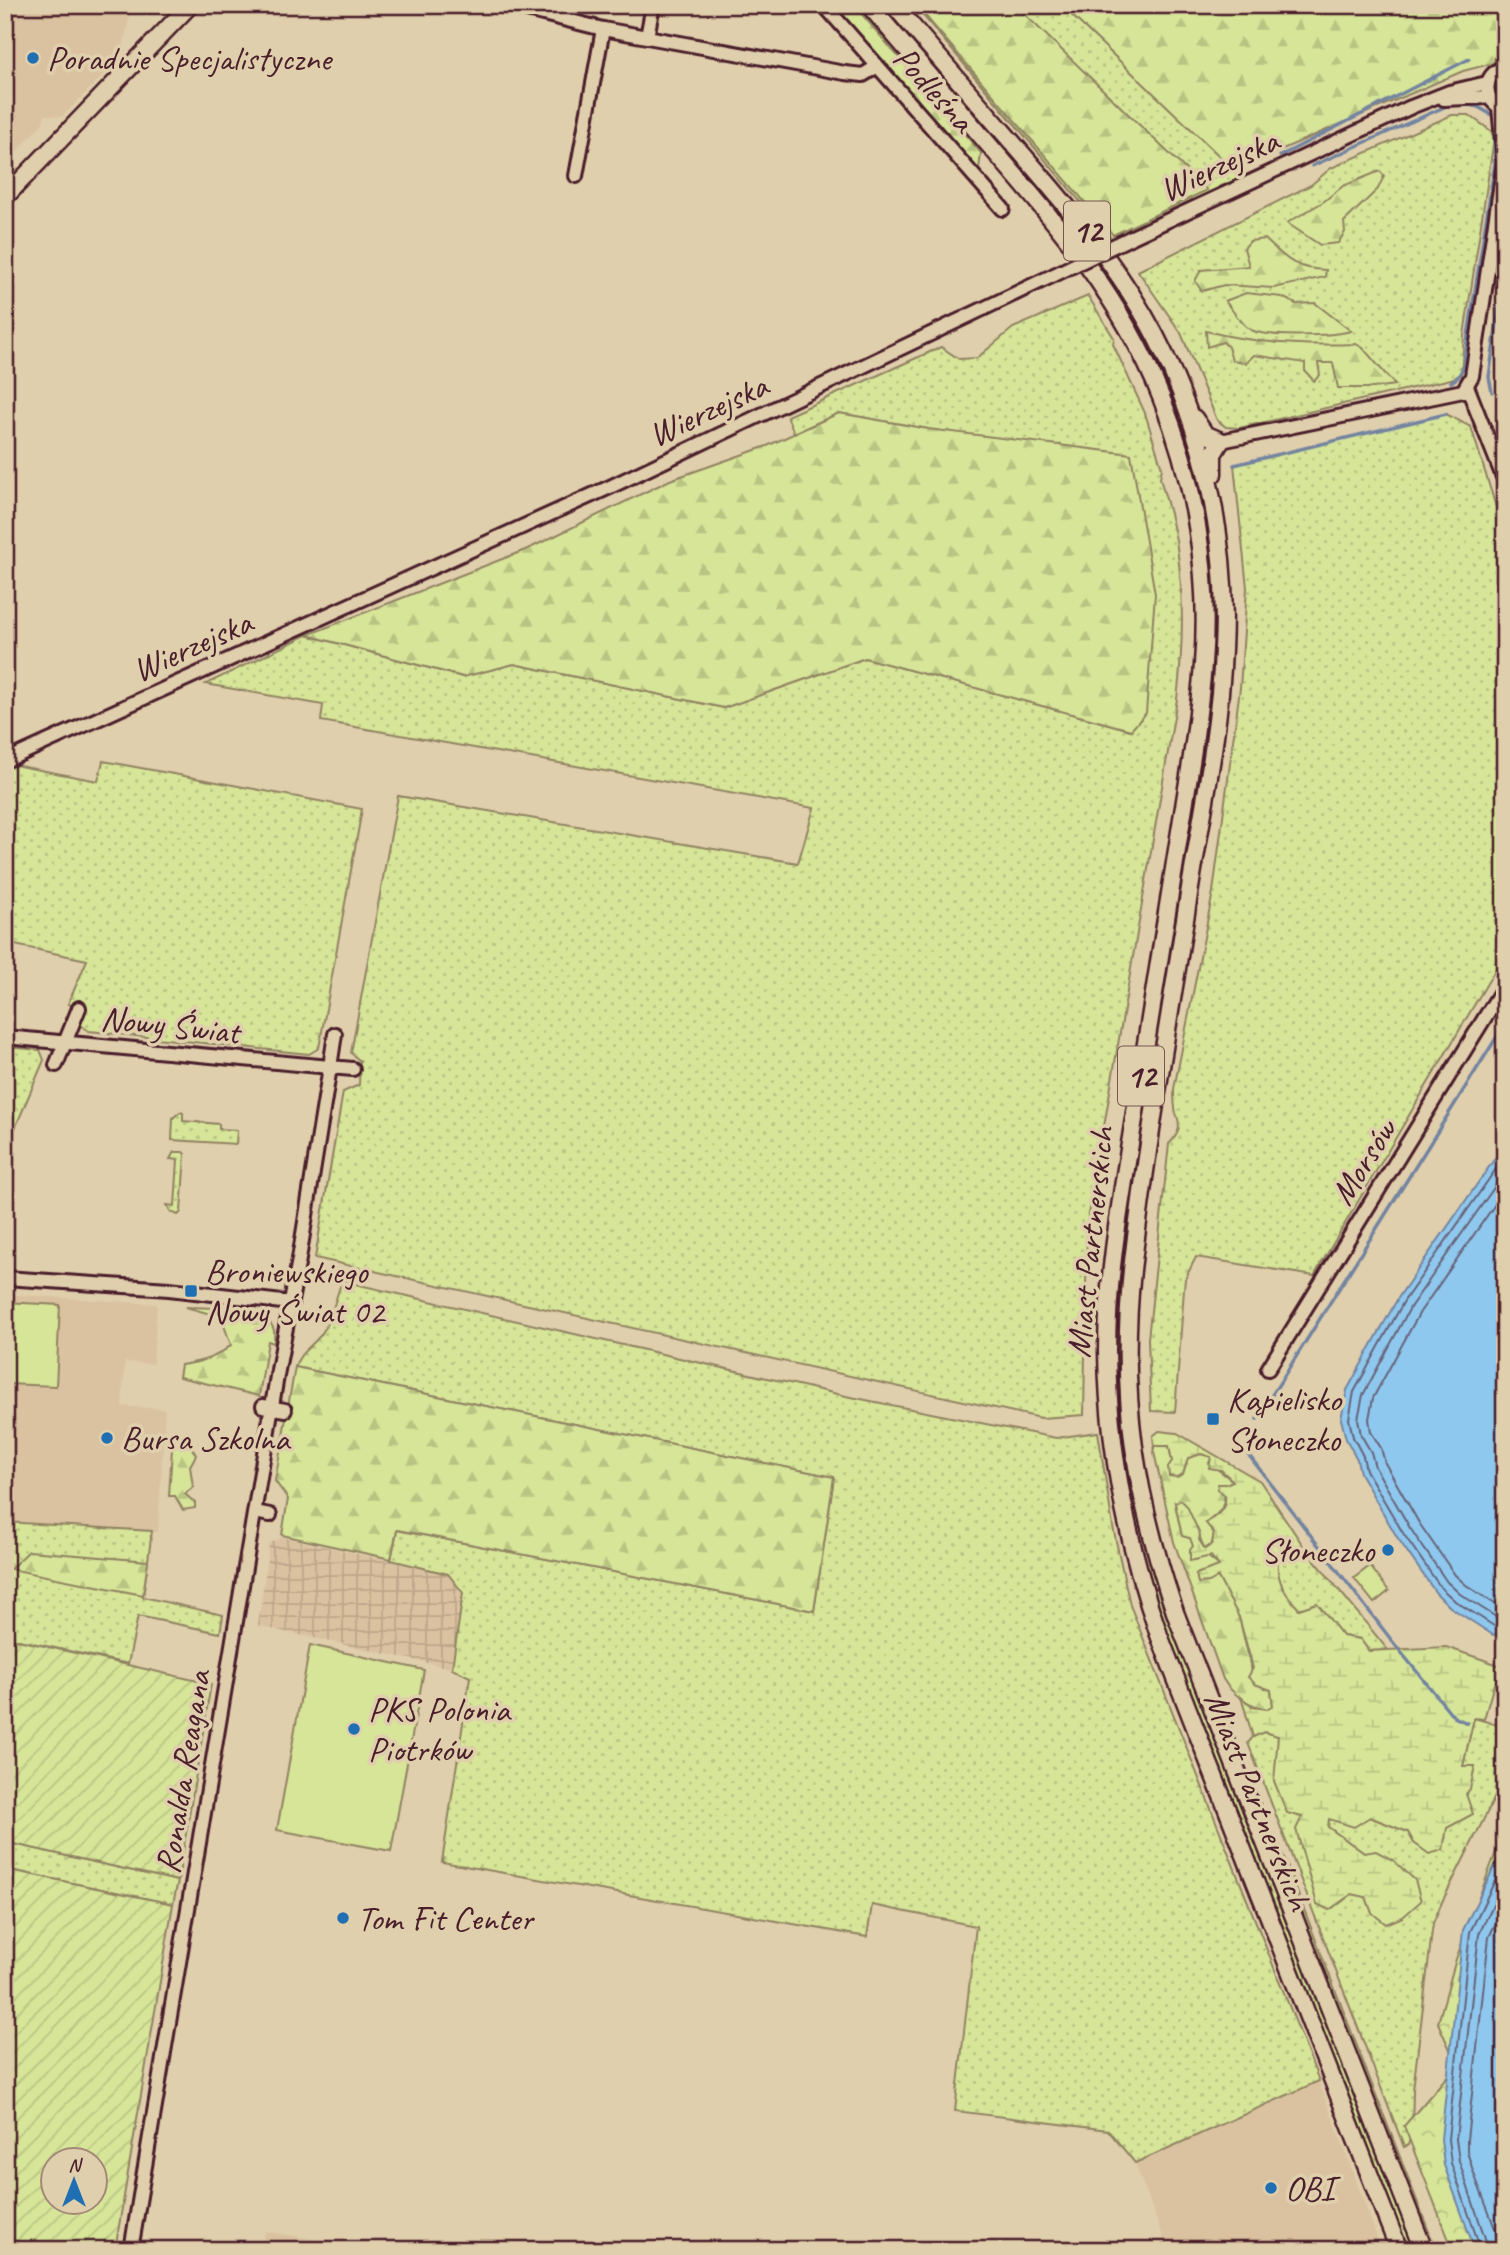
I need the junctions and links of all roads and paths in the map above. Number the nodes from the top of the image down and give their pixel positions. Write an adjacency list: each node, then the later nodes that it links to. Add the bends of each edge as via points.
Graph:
1 (190, 5): 17 (main road)
2 (507, 5): 7 (street)
3 (653, 5): 8 (street)
4 (824, 5): 9 (street, Podleśna)
5 (869, 5): 39 (main road, Miast Partnerskich / 12, via 1054,222 1106,291 1150,372 1187,480 1202,569 1203,663 1113,1257 1107,1351 1114,1450 1131,1546 1159,1635)
6 (894, 5): 20 (main road, Miast Partnerskich / 12, via 1110,261 1155,337)
7 (603, 29): 8 (street); 16 (street)
8 (647, 37): 9 (street, via 854,75 868,74)
9 (876, 67): 18 (street, Podleśna)
10 (1505, 67): 11 (street, via 1494,72)
11 (1487, 83): 12 (street); 13 (street, Wierzejska)
12 (1489, 97): 13 (street, Wierzejska); 14 (street)
13 (1430, 100): 24 (street, Wierzejska, bridge, via 610,487)
14 (1502, 108): 15 (street)
15 (1504, 159): 19 (street)
16 (576, 176)
17 (5, 197)
18 (1003, 209)
19 (1467, 386): 21 (street, via 1457,393); 22 (street)
20 (1186, 408): 21 (main road, via 1205,434); 23 (main road, Miast Partnerskich / 12)
21 (1221, 441): 23 (main road, via 1213,454)
22 (1505, 482)
23 (1211, 498): 40 (main road, Miast Partnerskich / 12, via 1223,588 1222,671 1132,1270 1127,1351 1133,1448 1145,1513 1176,1615)
24 (5, 761)
25 (1505, 985): 35 (street, Morsów)
26 (79, 1008): 29 (street)
27 (335, 1034): 31 (street)
28 (5, 1037): 29 (street, Nowy Świat)
29 (66, 1043): 30 (street); 31 (street, Nowy Świat)
30 (55, 1065)
31 (330, 1067): 32 (street, Nowy Świat); 34 (street)
32 (353, 1069)
33 (5, 1278): 34 (street)
34 (291, 1303): 36 (street, Ronalda Reagana)
35 (1268, 1369)
36 (255, 1512): 37 (street); 38 (street, Ronalda Reagana)
37 (270, 1515)
38 (131, 2250)
39 (1399, 2250)
40 (1424, 2250)

